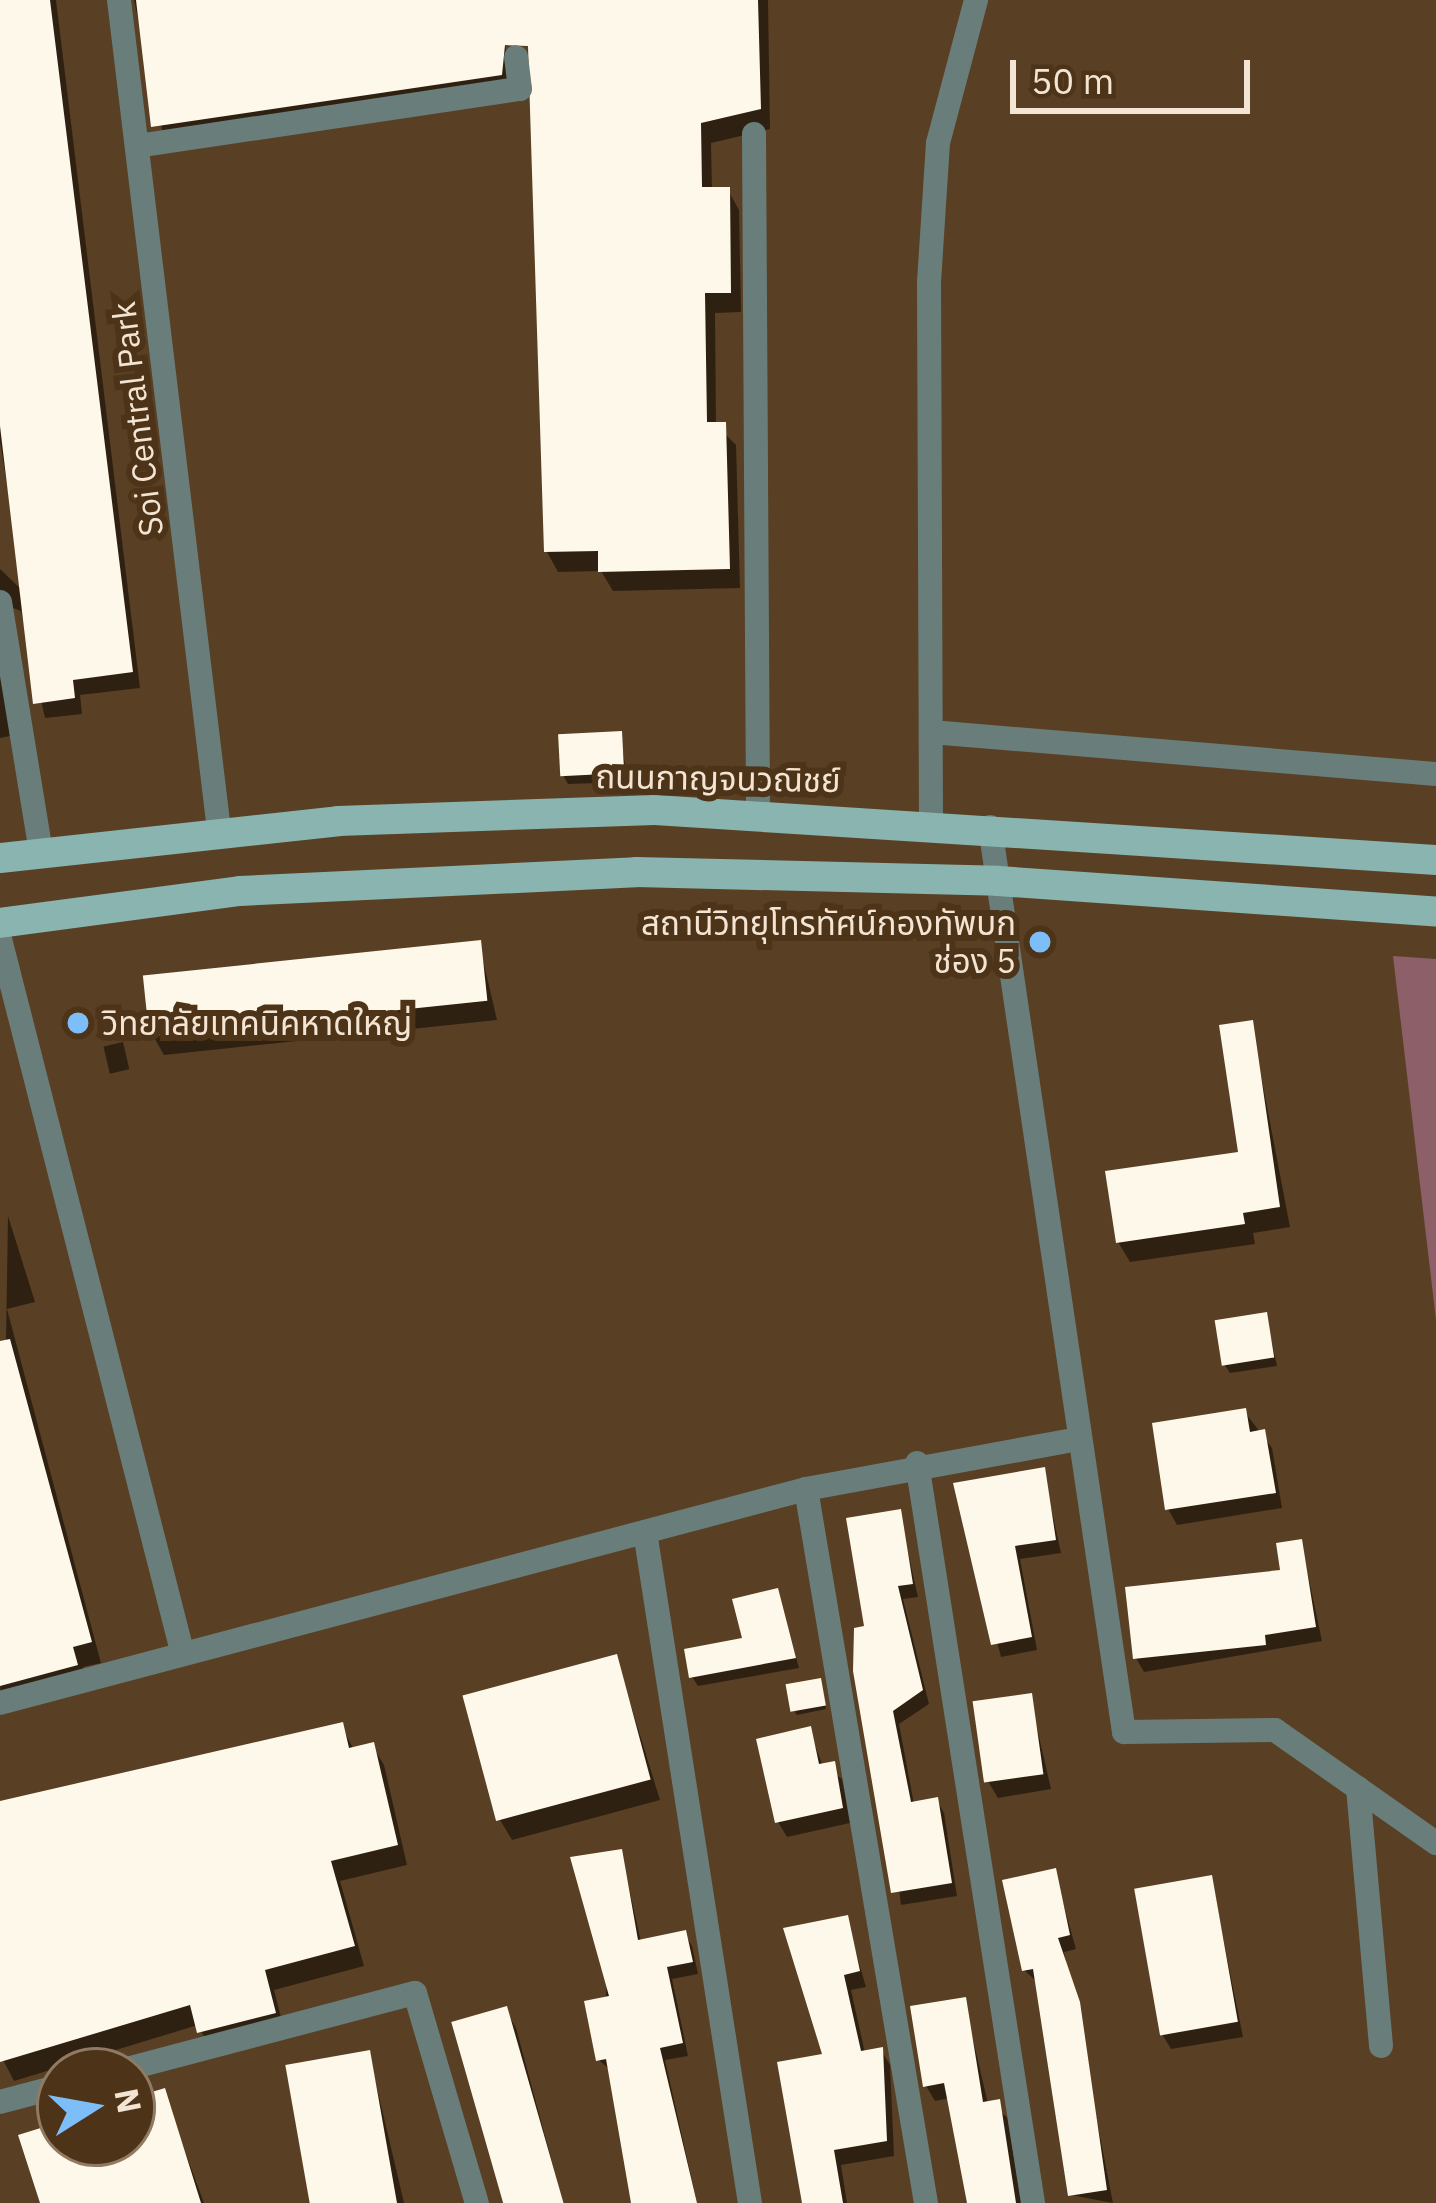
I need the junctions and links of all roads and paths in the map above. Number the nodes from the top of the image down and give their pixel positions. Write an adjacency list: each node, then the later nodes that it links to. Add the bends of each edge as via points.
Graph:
1 (118, 0): 5 (street, Soi Central Park)
2 (976, 0): 7 (street, via 938,143)
3 (516, 57): 5 (street, via 520,89)
4 (754, 134): 9 (street)
5 (137, 146): 12 (street, Soi Central Park)
6 (0, 602): 13 (street)
7 (931, 732): 8 (street); 10 (street)
8 (1436, 775)
9 (758, 810): 10 (main road, ถนนกาญจนวณิชย์); 12 (main road, ถนนกาญจนวณิชย์)
10 (931, 822): 11 (main road, ถนนกาญจนวณิชย์)
11 (990, 827): 15 (main road, ถนนกาญจนวณิชย์); 16 (street)
12 (219, 830): 13 (main road, ถนนกาญจนวณิชย์)
13 (41, 852): 14 (main road, ถนนกาญจนวณิชย์)
14 (0, 858)
15 (1436, 860)
16 (998, 881): 17 (main road); 18 (main road, via 636,872 374,882); 21 (street)
17 (1436, 912)
18 (0, 923)
19 (0, 938): 20 (street)
20 (8, 1006): 25 (street)
21 (1078, 1439): 22 (street); 27 (street, via 1126,1735 1275,1730)
22 (917, 1463): 23 (street); 36 (street)
23 (806, 1489): 24 (street); 35 (street)
24 (645, 1532): 25 (street); 34 (street)
25 (182, 1651): 26 (street)
26 (0, 1703)
27 (1358, 1788): 28 (street); 29 (street)
28 (1436, 1844)
29 (1381, 2046)
30 (156, 2061): 33 (street, via 415,1993)
31 (36, 2092): 32 (street)
32 (0, 2102)
33 (477, 2203)
34 (750, 2203)
35 (926, 2203)
36 (1033, 2203)

